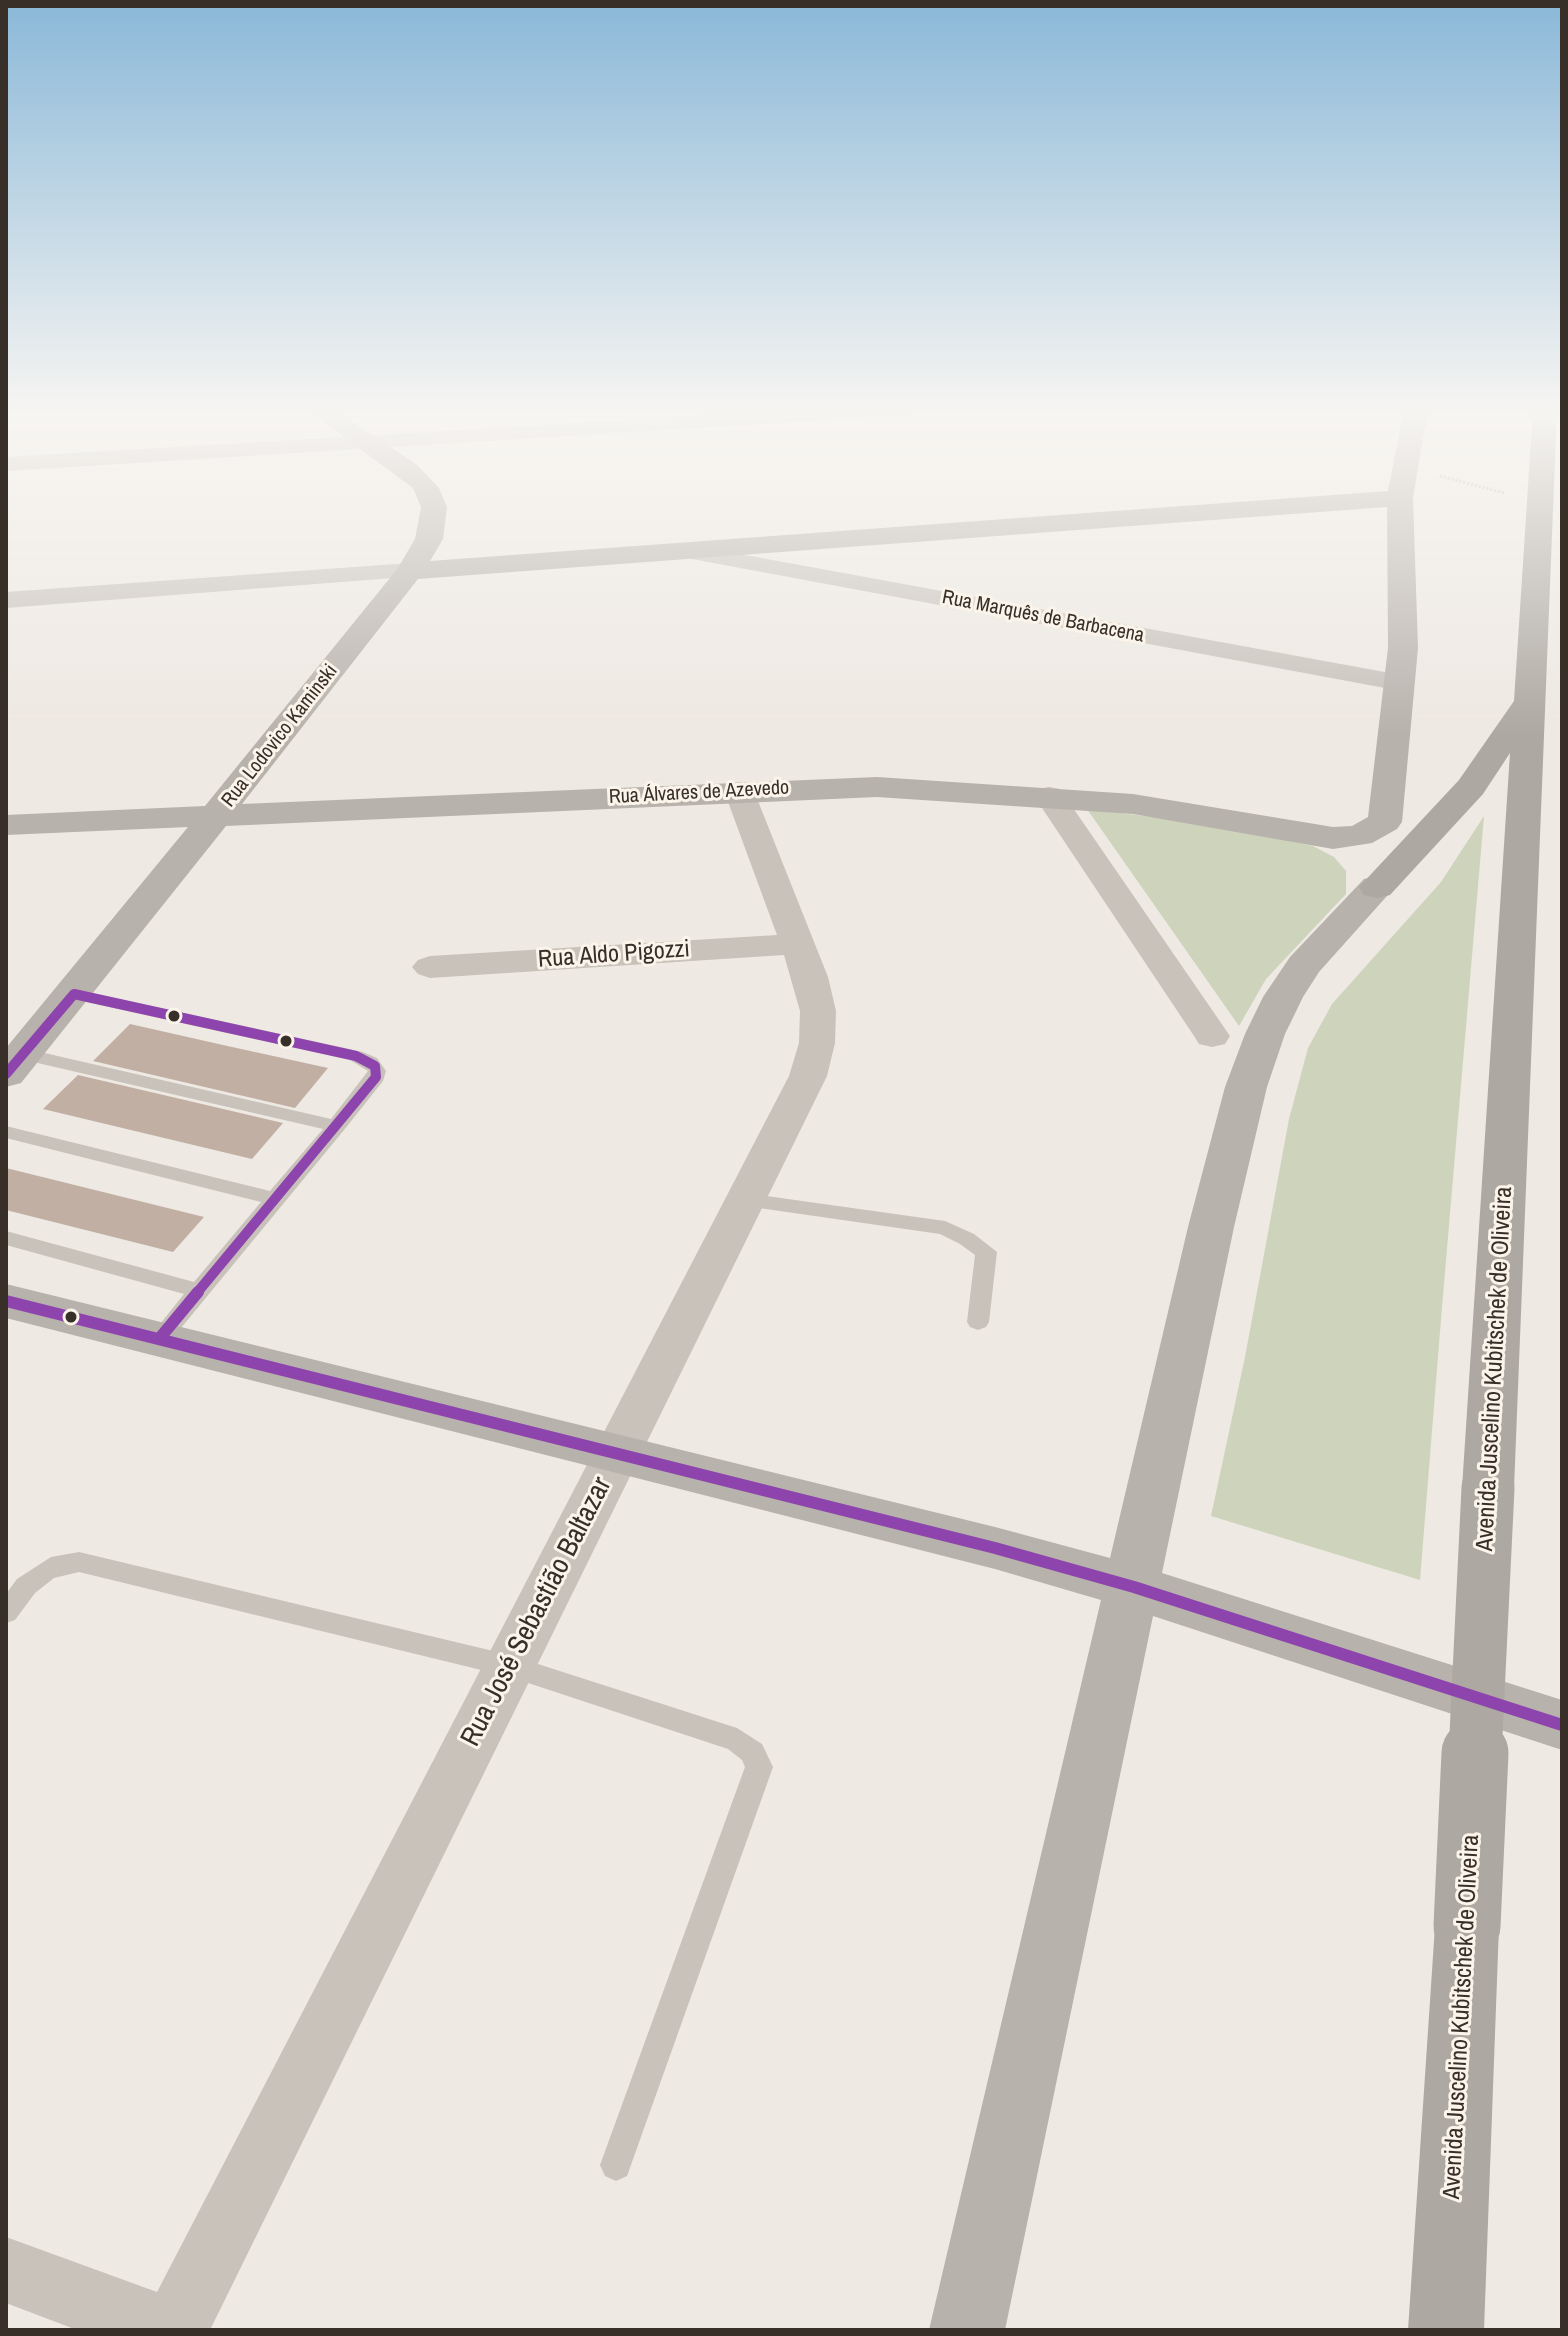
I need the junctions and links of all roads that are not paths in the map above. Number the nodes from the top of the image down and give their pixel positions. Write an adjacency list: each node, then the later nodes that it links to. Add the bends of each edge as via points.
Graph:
1 (433, 518): 6 (street, Rua Lodovico Kaminski)
2 (1130, 518): 5 (street)
3 (1401, 518): 8 (street)
4 (1539, 518): 9 (highway, Avenida Juscelino Kubitschek de Oliveira)
5 (685, 551): 6 (street); 8 (street, Rua Marquês de Barbacena)
6 (410, 571): 7 (street); 12 (street, Rua Lodovico Kaminski)
7 (6, 600)
8 (1401, 683): 11 (street, Rua Álvares de Azevedo, via 1385,822 1360,836 1333,838 1168,808)
9 (1531, 698): 14 (highway, via 1471,787); 38 (highway, Avenida Juscelino Kubitschek de Oliveira, bridge)
10 (739, 791): 11 (street, Rua Álvares de Azevedo, via 877,787); 12 (street, Rua Álvares de Azevedo); 15 (street, Rua José Sebastião Baltazar)
11 (1049, 796): 18 (street)
12 (217, 815): 13 (street, Rua Álvares de Azevedo); 17 (street, Rua Lodovico Kaminski)
13 (6, 825)
14 (1377, 887): 30 (street, via 1304,965 1265,1034 1251,1074 1229,1149)
15 (798, 944): 16 (street, Rua Aldo Pigozzi); 23 (street, Rua José Sebastião Baltazar, via 818,1011 817,1043 808,1076)
16 (430, 967)
17 (74, 994): 19 (street, Rua Lodovico Kaminski); 20 (lane, via 370,1062 376,1077)
18 (1212, 1036)
19 (15, 1064): 20 (lane, via 245,1104)
20 (337, 1126): 22 (lane)
21 (6, 1132): 22 (lane)
22 (276, 1199): 25 (lane)
23 (745, 1200): 27 (lane, via 945,1228 967,1239 986,1252); 29 (street, Rua José Sebastião Baltazar)
24 (6, 1238): 25 (lane)
25 (199, 1291): 28 (lane)
26 (6, 1301): 28 (street)
27 (978, 1322)
28 (159, 1339): 29 (street)
29 (617, 1454): 30 (street); 32 (street, Rua José Sebastião Baltazar)
30 (1134, 1587): 33 (street); 37 (street)
31 (6, 1613): 32 (lane, via 45,1571 79,1562)
32 (510, 1666): 34 (lane, via 737,1740 752,1752 759,1767); 36 (street, Rua José Sebastião Baltazar)
33 (1562, 1725)
34 (616, 2165)
35 (6, 2270): 36 (street)
36 (171, 2330)
37 (967, 2330)
38 (1446, 2330)

